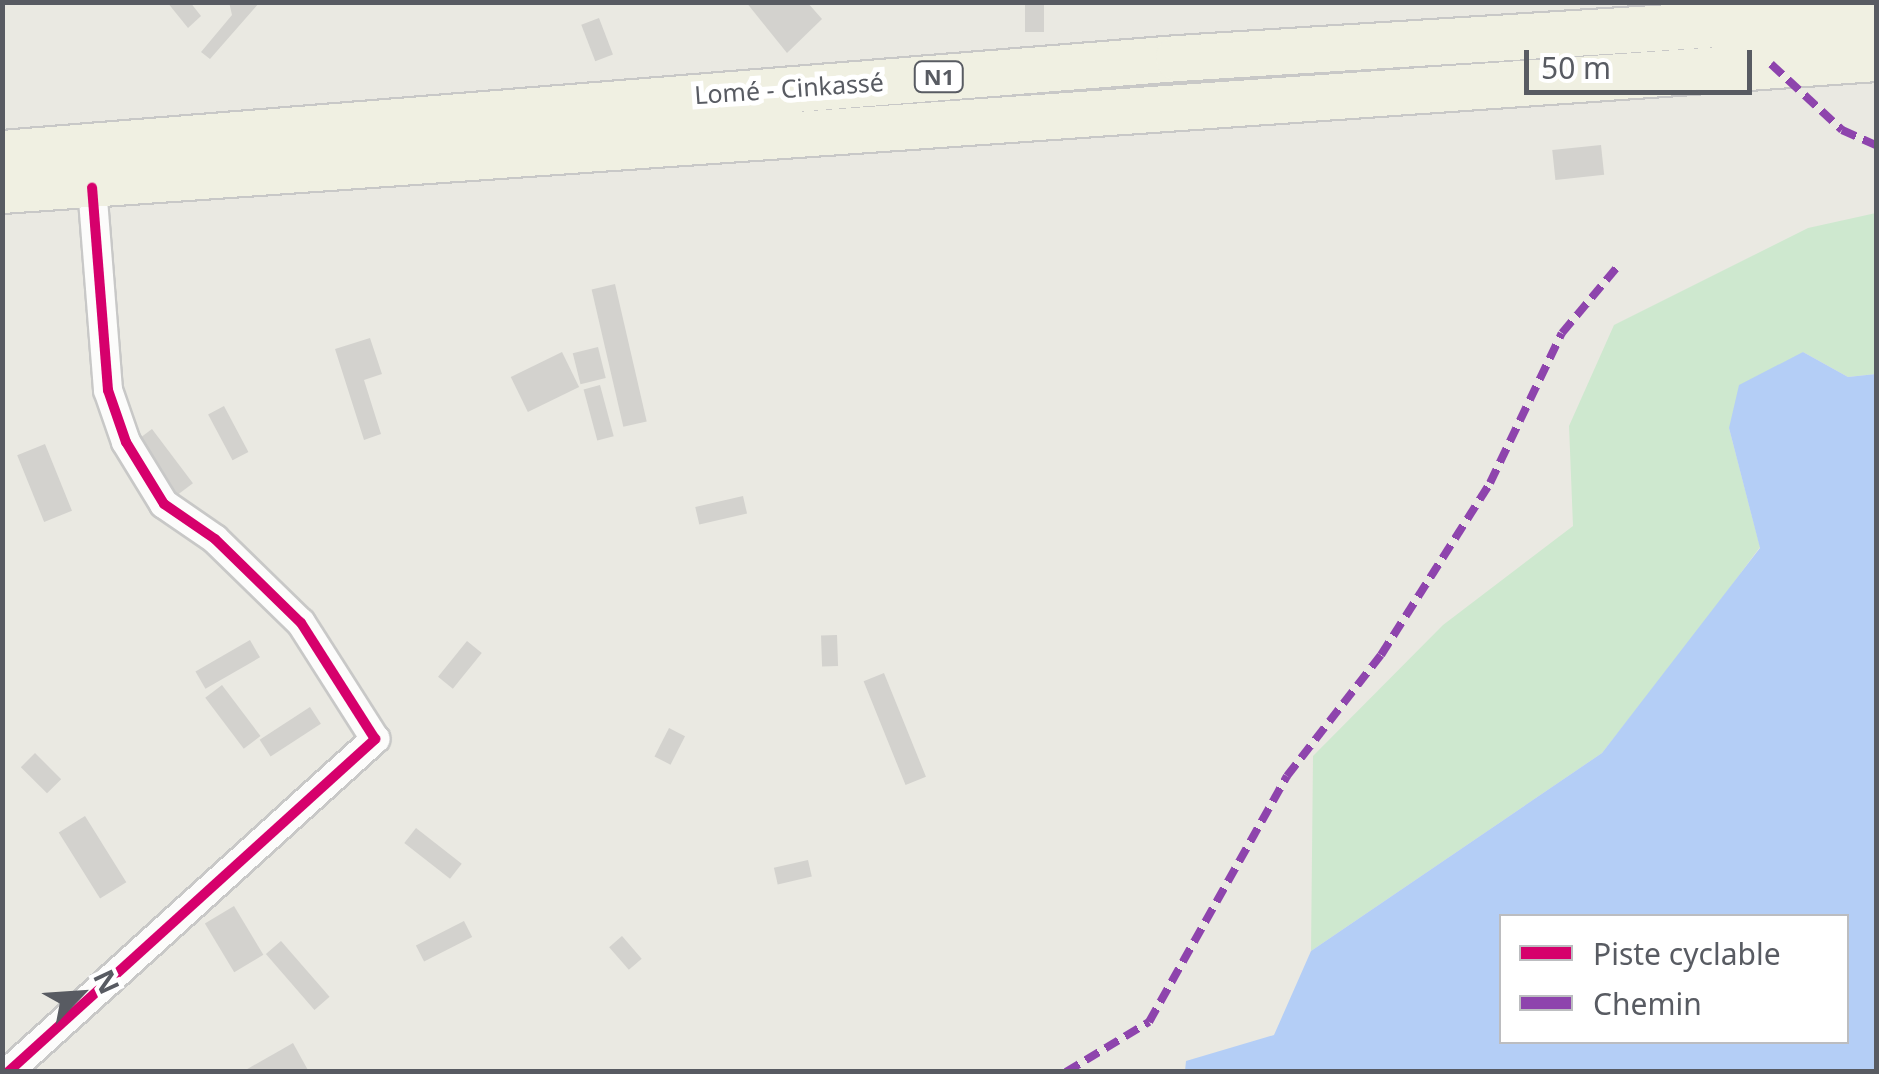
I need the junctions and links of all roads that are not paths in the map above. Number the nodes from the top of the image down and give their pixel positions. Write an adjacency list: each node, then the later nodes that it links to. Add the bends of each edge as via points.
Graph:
1 (1876, 14): 3 (highway, Lomé - Cinkassé / N1, via 1178,58)
2 (1876, 58): 4 (highway, Lomé - Cinkassé / N1)
3 (2, 153)
4 (92, 188): 5 (highway, Lomé - Cinkassé / N1); 6 (street, via 108,390 126,442 164,504 215,539 302,623 375,739)
5 (2, 190)
6 (8, 1072)

